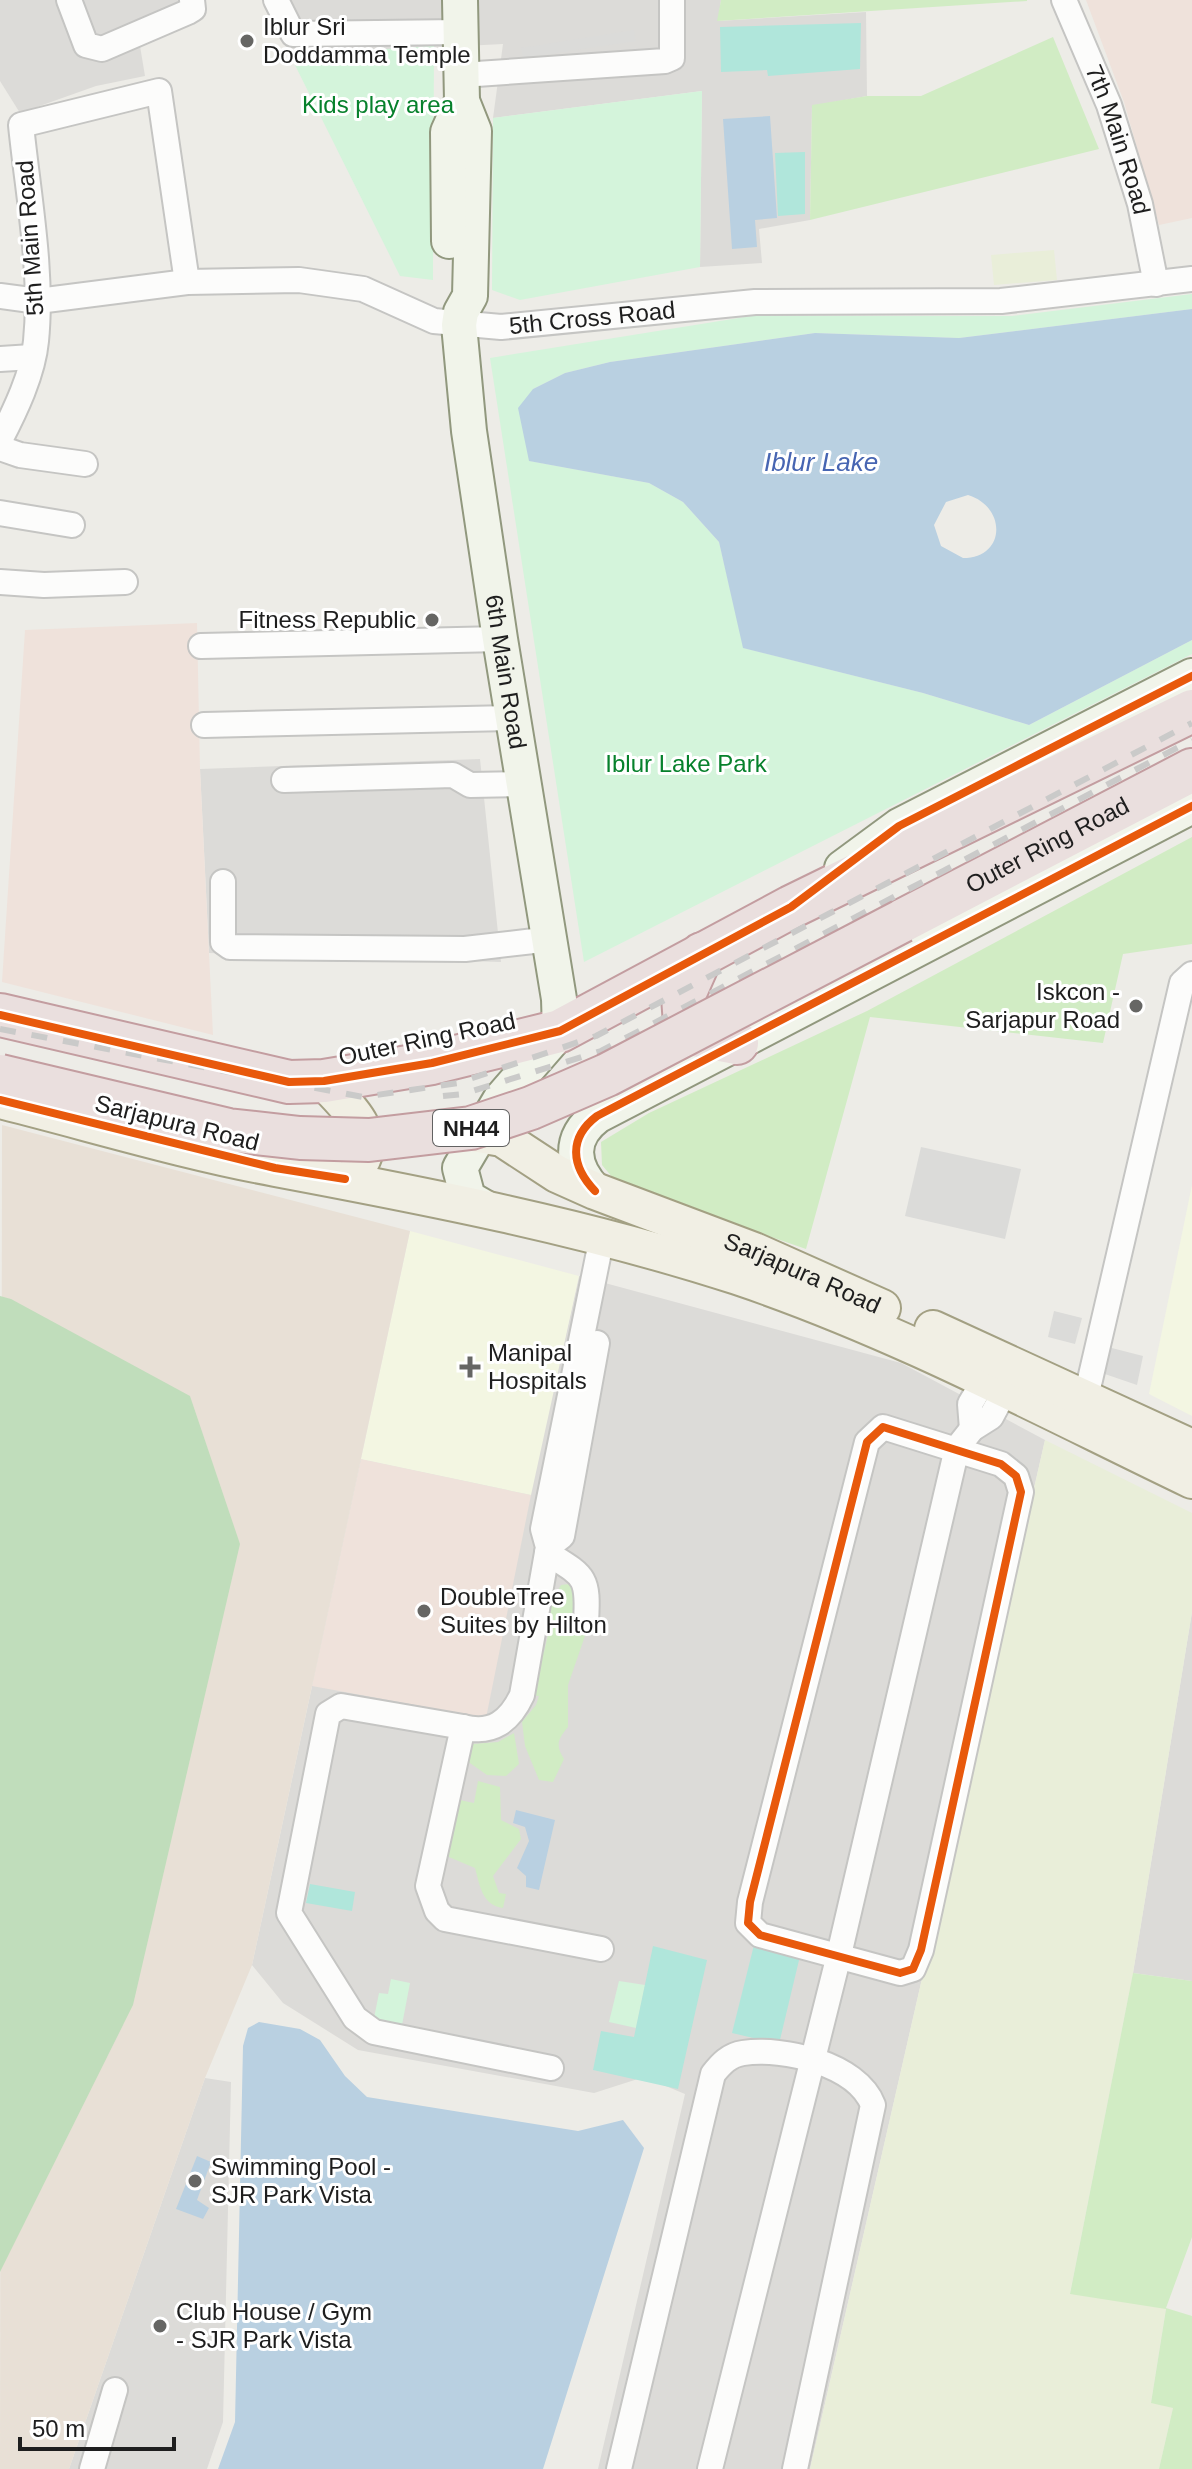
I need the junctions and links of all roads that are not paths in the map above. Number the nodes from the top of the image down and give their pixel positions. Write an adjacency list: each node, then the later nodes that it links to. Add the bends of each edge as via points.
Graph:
1 (69, 0): 2 (street, via 86,45 102,49 188,12)
2 (192, 0)
3 (276, 0): 6 (street, via 293,34)
4 (672, 0): 7 (street, via 672,58 665,61)
5 (1064, 0): 10 (street, 7th Main Road, via 1109,105 1140,204)
6 (460, 16): 7 (street, 6th Main Road)
7 (462, 88): 13 (street, 6th Main Road, via 474,131 470,296)
8 (1192, 279): 10 (street, 5th Cross Road)
9 (187, 282): 12 (street, 5th Cross Road); 12 (street, 5th Main Road, via 159,91 21,125); 13 (street, 5th Cross Road, via 299,280 363,289 434,321)
10 (1156, 284): 13 (street, 5th Cross Road, via 1001,301 755,302 501,327)
11 (0, 296): 12 (street, 5th Cross Road)
12 (38, 301): 14 (street, 5th Main Road)
13 (460, 319): 23 (street, 6th Main Road, via 469,431)
14 (32, 357): 15 (street); 16 (street, 5th Main Road)
15 (0, 359)
16 (0, 439)
17 (0, 448): 18 (street)
18 (85, 464)
19 (0, 513): 20 (street)
20 (72, 525)
21 (0, 582): 22 (street)
22 (125, 582)
23 (500, 639): 24 (street); 27 (street, 6th Main Road)
24 (201, 646)
25 (1192, 676): 34 (street, via 899,826)
26 (1192, 711): 34 (highway, Outer Ring Road)
27 (513, 718): 28 (street); 31 (street, 6th Main Road)
28 (204, 725)
29 (1192, 770): 41 (highway, Outer Ring Road / NH44, bridge, via 607,1075 471,1128 369,1140 300,1138 228,1130)
30 (284, 780): 31 (street, via 453,775 470,785)
31 (524, 784): 35 (street, 6th Main Road)
32 (1192, 806): 40 (street)
33 (223, 882): 35 (street, via 223,942 230,947 465,949)
34 (791, 907): 36 (highway, Outer Ring Road)
35 (551, 939): 39 (street, 6th Main Road)
36 (702, 954): 39 (highway, Outer Ring Road); 40 (highway, via 683,997 685,1024 695,1035)
37 (1192, 974): 53 (street, via 1182,983)
38 (0, 1015): 42 (highway, Outer Ring Road, via 252,1075)
39 (560, 1031): 42 (highway, Outer Ring Road, via 432,1063); 45 (street, via 500,1100)
40 (737, 1043): 48 (street, via 585,1125 575,1156 578,1170)
41 (0, 1076)
42 (324, 1081): 44 (main road)
43 (0, 1100): 47 (main road, Sarjapura Road, via 275,1168)
44 (359, 1120): 45 (main road, Sarjapura Road, via 387,1128); 47 (main road, via 363,1160)
45 (480, 1132): 46 (main road, Sarjapura Road, via 502,1138); 49 (street, via 460,1168 468,1198)
46 (557, 1174): 48 (main road, Sarjapura Road); 50 (main road, via 533,1174 520,1183)
47 (345, 1179): 49 (main road, Sarjapura Road)
48 (595, 1191): 53 (main road, Sarjapura Road, via 754,1251)
49 (487, 1209): 50 (main road, Sarjapura Road)
50 (525, 1218): 51 (main road, Sarjapura Road)
51 (609, 1239): 52 (main road, Sarjapura Road, via 739,1277); 57 (street, via 562,1536)
52 (996, 1384): 54 (street, via 991,1417); 56 (main road, Sarjapura Road)
53 (1086, 1397): 55 (main road, Sarjapura Road)
54 (965, 1438): 64 (street); 64 (street, via 1016,1476 1020,1509 921,1950 913,1969 900,1973); 64 (street, via 883,1427 867,1442 750,1902 748,1923 760,1935)
55 (1192, 1448)
56 (1192, 1480)
57 (548, 1550): 58 (street, via 585,1579); 60 (street, via 516,1708 491,1730)
58 (586, 1621)
59 (328, 1714): 60 (street, via 341,1706); 61 (street, via 312,1731); 62 (street)
60 (463, 1727): 63 (street, via 428,1886 437,1911 445,1919)
61 (298, 1797)
62 (289, 1913): 65 (street, via 278,1919 278,1927); 67 (street, via 355,2018 374,2032)
63 (601, 1949)
64 (838, 1959): 66 (street)
65 (329, 2003)
66 (813, 2061): 70 (street, via 742,2053 723,2061 713,2074); 71 (street); 72 (street, via 845,2074 868,2091 873,2105)
67 (551, 2068)
68 (115, 2390): 69 (street)
69 (92, 2469)
70 (619, 2469)
71 (710, 2469)
72 (795, 2469)

